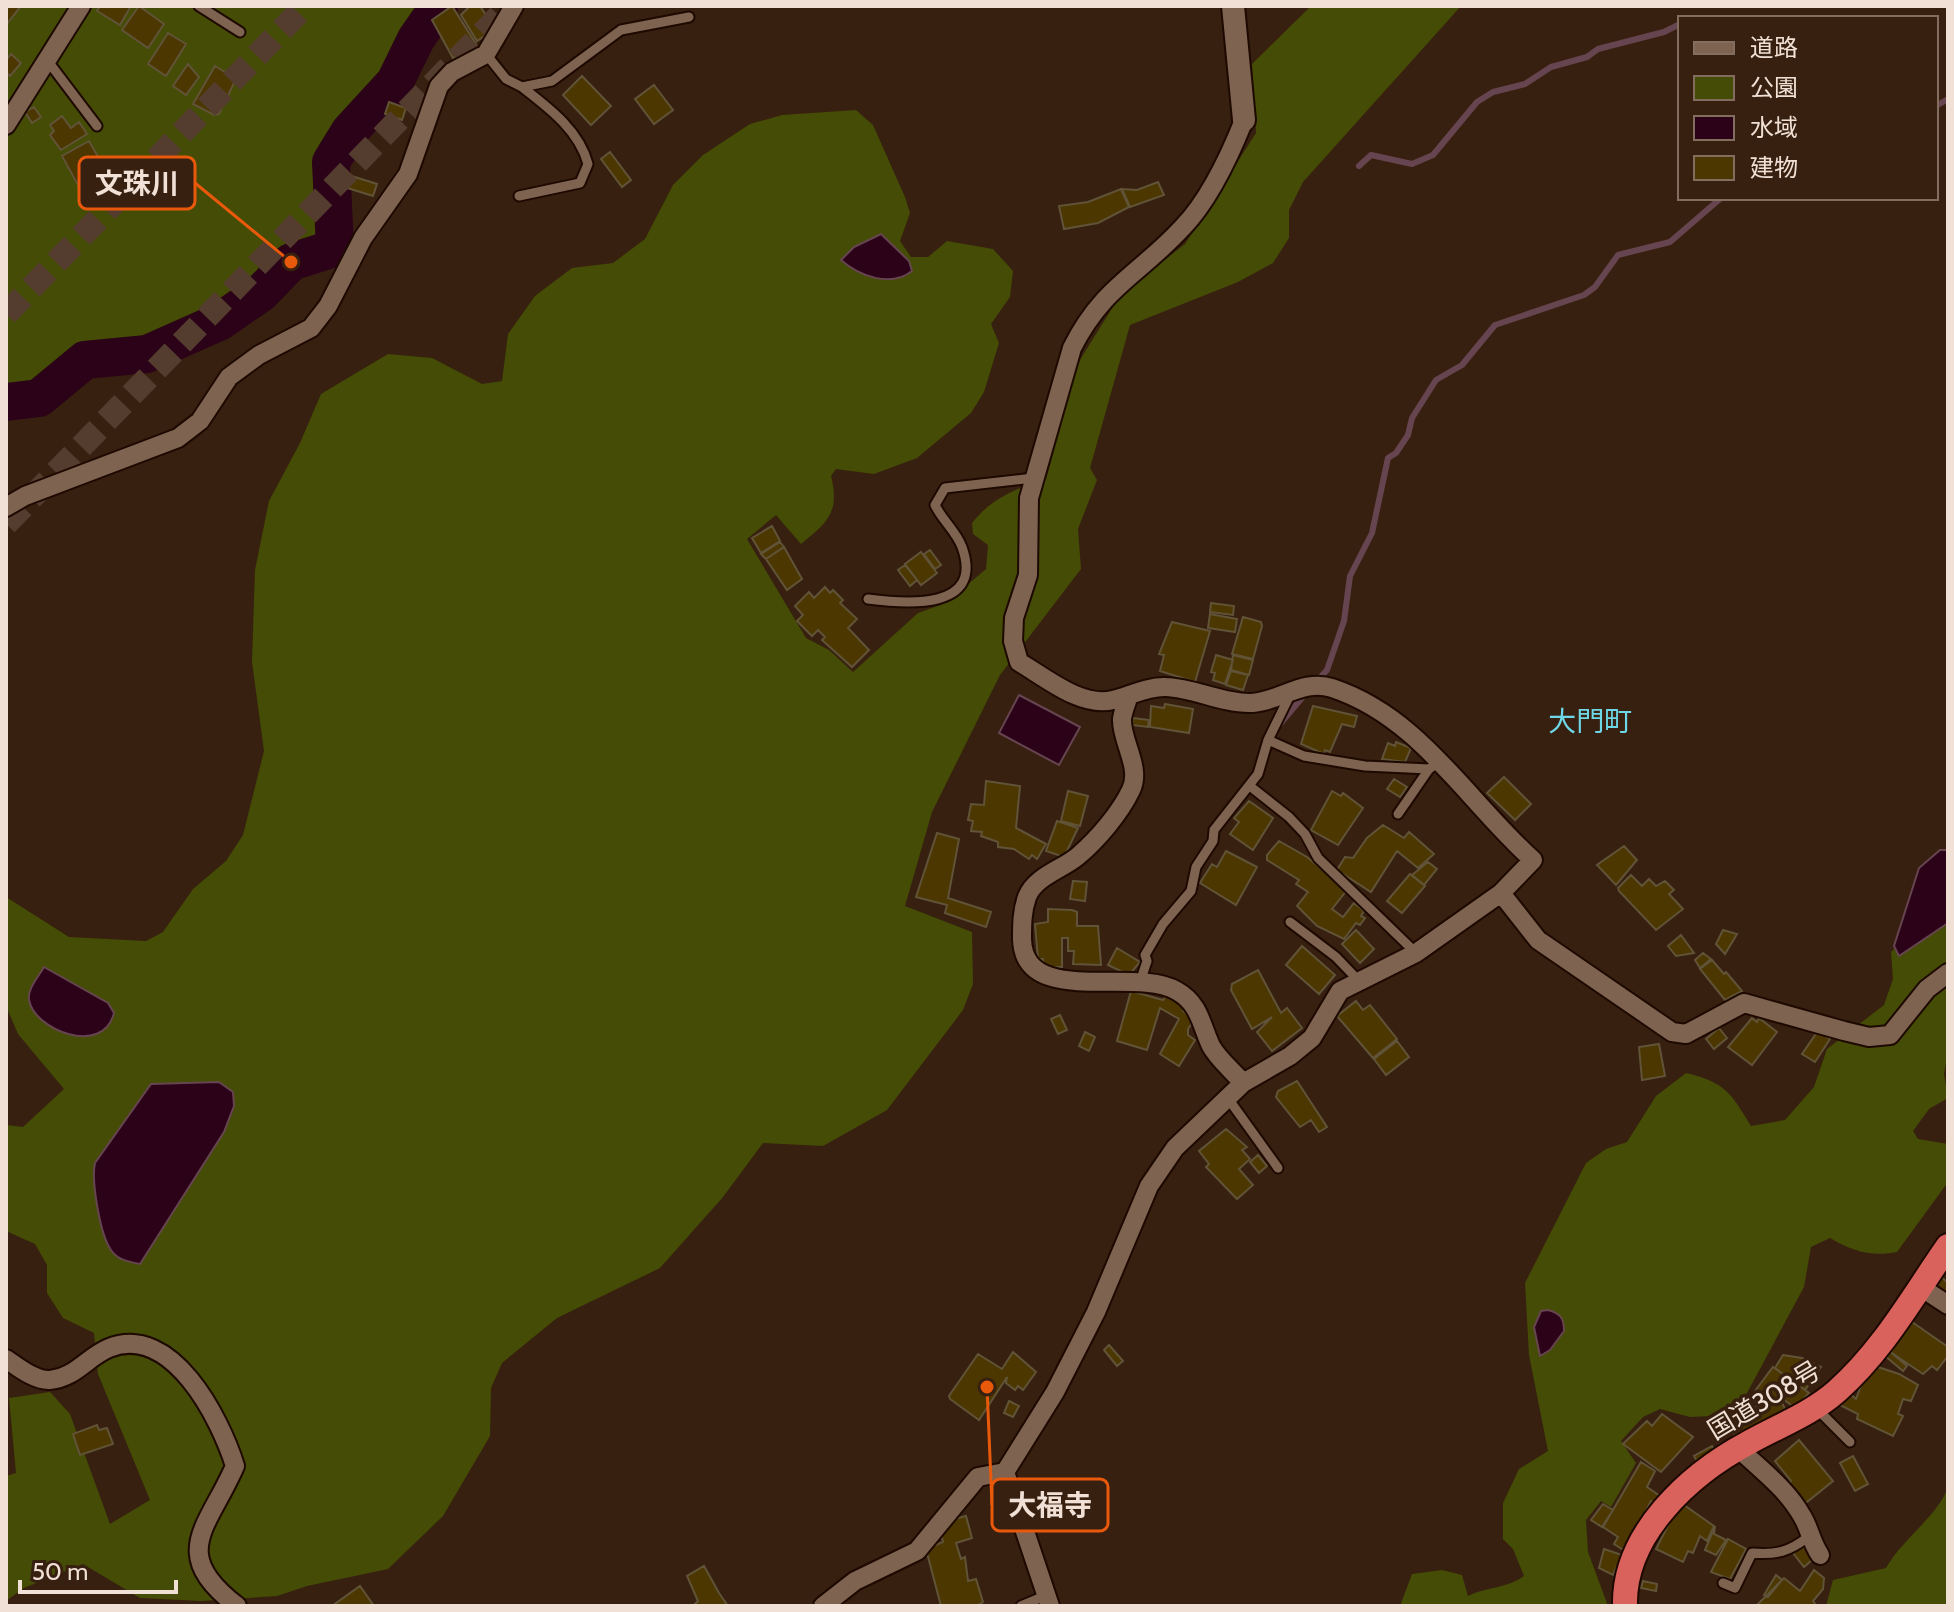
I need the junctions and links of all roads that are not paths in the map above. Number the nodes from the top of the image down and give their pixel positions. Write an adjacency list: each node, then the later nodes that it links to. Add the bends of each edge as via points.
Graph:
1 (81, 6): 8 (street)
2 (199, 6): 6 (lane)
3 (514, 6): 7 (street)
4 (1233, 6): 10 (street)
5 (689, 17): 9 (lane, via 621,30 552,81)
6 (240, 32)
7 (486, 54): 9 (lane, via 506,79); 15 (street, via 452,72 439,86 408,174 311,328 229,377 200,421 178,438)
8 (47, 60): 11 (street); 12 (lane)
9 (522, 87): 13 (lane, via 570,129 588,164 580,183)
10 (1244, 120): 14 (street, via 1186,224 1116,284 1081,329 1059,385)
11 (6, 125)
12 (97, 126)
13 (519, 196)
14 (1034, 478): 16 (lane, via 945,488 938,496 939,514 961,545 961,588 924,602); 18 (street, via 1028,575 1014,618 1019,662 1093,701)
15 (6, 507)
16 (868, 599)
17 (1291, 692): 18 (street, via 1252,703 1165,687); 19 (lane); 20 (street, via 1315,684 1363,702 1422,740)
18 (1129, 695): 27 (street, via 1122,719 1133,788 1103,831 1028,894 1023,952 1034,971 1049,977 1116,983)
19 (1268, 740): 20 (lane, via 1304,756 1365,766); 21 (lane)
20 (1434, 765): 22 (lane); 23 (street, via 1533,860)
21 (1251, 787): 25 (lane, via 1289,817 1318,858); 27 (lane, via 1214,830 1191,891 1145,955)
22 (1398, 814)
23 (1501, 893): 25 (street); 26 (street, via 1538,940 1672,1032 1686,1034 1744,1003 1869,1037 1890,1035 1927,989)
24 (1290, 922): 28 (lane)
25 (1416, 953): 28 (street)
26 (1948, 973)
27 (1141, 979): 29 (street, via 1176,990 1193,1004 1212,1046)
28 (1359, 981): 29 (street, via 1340,991 1312,1038)
29 (1243, 1083): 30 (street)
30 (1227, 1097): 31 (lane); 39 (street, via 1175,1148 1149,1186 1096,1312)
31 (1278, 1168)
32 (1948, 1246): 33 (highway, 国道308号)
33 (1922, 1288): 34 (street); 36 (highway, 国道308号, via 1854,1375)
34 (1948, 1305)
35 (6, 1359): 45 (street, via 46,1381 68,1377 106,1349 124,1343 150,1346 188,1377 228,1443 235,1466 197,1540 200,1564)
36 (1815, 1407): 37 (lane); 38 (highway, 国道308号)
37 (1850, 1442)
38 (1738, 1448): 40 (street, via 1791,1499 1804,1518); 47 (highway, 国道308号, via 1704,1471 1661,1514 1637,1552)
39 (1005, 1472): 43 (street); 44 (street, via 978,1477 917,1551 855,1581)
40 (1808, 1537): 41 (street); 42 (lane, via 1777,1555 1752,1553 1735,1588)
41 (1820, 1555)
42 (1723, 1583)
43 (1049, 1600): 46 (lane)
44 (832, 1603)
45 (237, 1606)
46 (1021, 1606)
47 (1625, 1606)

